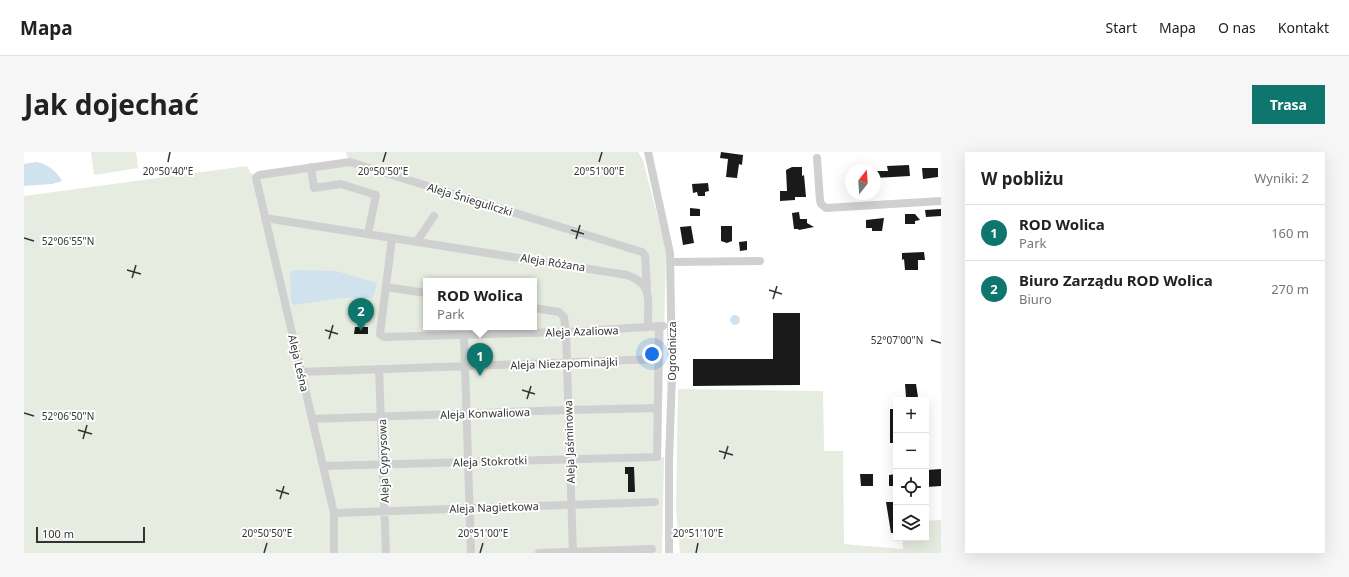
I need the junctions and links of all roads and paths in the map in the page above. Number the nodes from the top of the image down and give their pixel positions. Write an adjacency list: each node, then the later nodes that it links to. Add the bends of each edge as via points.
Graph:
1 (648, 152): 12 (street, Ogrodnicza)
2 (817, 158): 5 (street, via 820,201 826,208)
3 (311, 167): 4 (street, Aleja Śnieguliczki); 8 (street, via 314,188 341,184 376,195); 14 (street, Aleja Śnieguliczki, via 350,162 642,252 645,255)
4 (258, 174): 7 (street, Aleja Leśna, via 256,178)
5 (941, 201)
6 (434, 216): 10 (street)
7 (265, 218): 8 (street, Aleja Różana); 24 (street, Aleja Leśna)
8 (368, 234): 9 (street, Aleja Różana)
9 (392, 238): 10 (street, Aleja Różana); 13 (street)
10 (417, 241): 14 (street, Aleja Różana, via 615,272 635,278)
11 (760, 260): 12 (street)
12 (670, 262): 45 (street, Ogrodnicza, via 672,374)
13 (386, 287): 15 (street); 19 (street, Aleja Azaliowa, via 381,336)
14 (647, 288): 17 (street)
15 (423, 293)
16 (537, 308): 18 (street, Aleja Jaśminowa, via 559,312 564,317)
17 (648, 327): 18 (street, Aleja Azaliowa); 20 (street, Aleja Azaliowa, via 661,326)
18 (566, 332): 19 (street, Aleja Azaliowa); 21 (street, Aleja Jaśminowa)
19 (464, 336): 22 (street)
20 (659, 359): 21 (street, Aleja Niezapominajki); 25 (street)
21 (566, 363): 22 (street, Aleja Niezapominajki); 26 (street, Aleja Jaśminowa)
22 (465, 367): 23 (street, Aleja Niezapominajki); 27 (street)
23 (379, 369): 24 (street, Aleja Niezapominajki); 28 (street, Aleja Cyprysowa)
24 (301, 372): 29 (street, Aleja Leśna)
25 (658, 408): 26 (street, Aleja Konwaliowa); 30 (street, Aleja Stokrotki, via 657,457)
26 (568, 410): 27 (street, Aleja Konwaliowa); 30 (street, Aleja Jaśminowa)
27 (466, 414): 28 (street, Aleja Konwaliowa); 31 (street)
28 (381, 417): 29 (street, Aleja Konwaliowa); 32 (street, Aleja Cyprysowa)
29 (312, 420): 33 (street, Aleja Leśna)
30 (570, 458): 31 (street, Aleja Stokrotki); 35 (street, Aleja Jaśminowa)
31 (468, 462): 32 (street, Aleja Stokrotki); 36 (street)
32 (383, 465): 33 (street, Aleja Stokrotki); 37 (street, Aleja Cyprysowa)
33 (323, 466): 38 (street, Aleja Leśna)
34 (655, 502): 35 (street, Aleja Nagietkowa)
35 (571, 505): 36 (street, Aleja Nagietkowa); 40 (street, Aleja Jaśminowa)
36 (470, 508): 37 (street, Aleja Nagietkowa); 43 (street)
37 (385, 511): 38 (street, Aleja Nagietkowa); 42 (street, Aleja Cyprysowa)
38 (334, 513): 41 (street, Aleja Leśna)
39 (652, 550): 40 (street)
40 (573, 552): 44 (street)
41 (334, 553)
42 (386, 553)
43 (471, 553)
44 (539, 553)
45 (669, 553)

